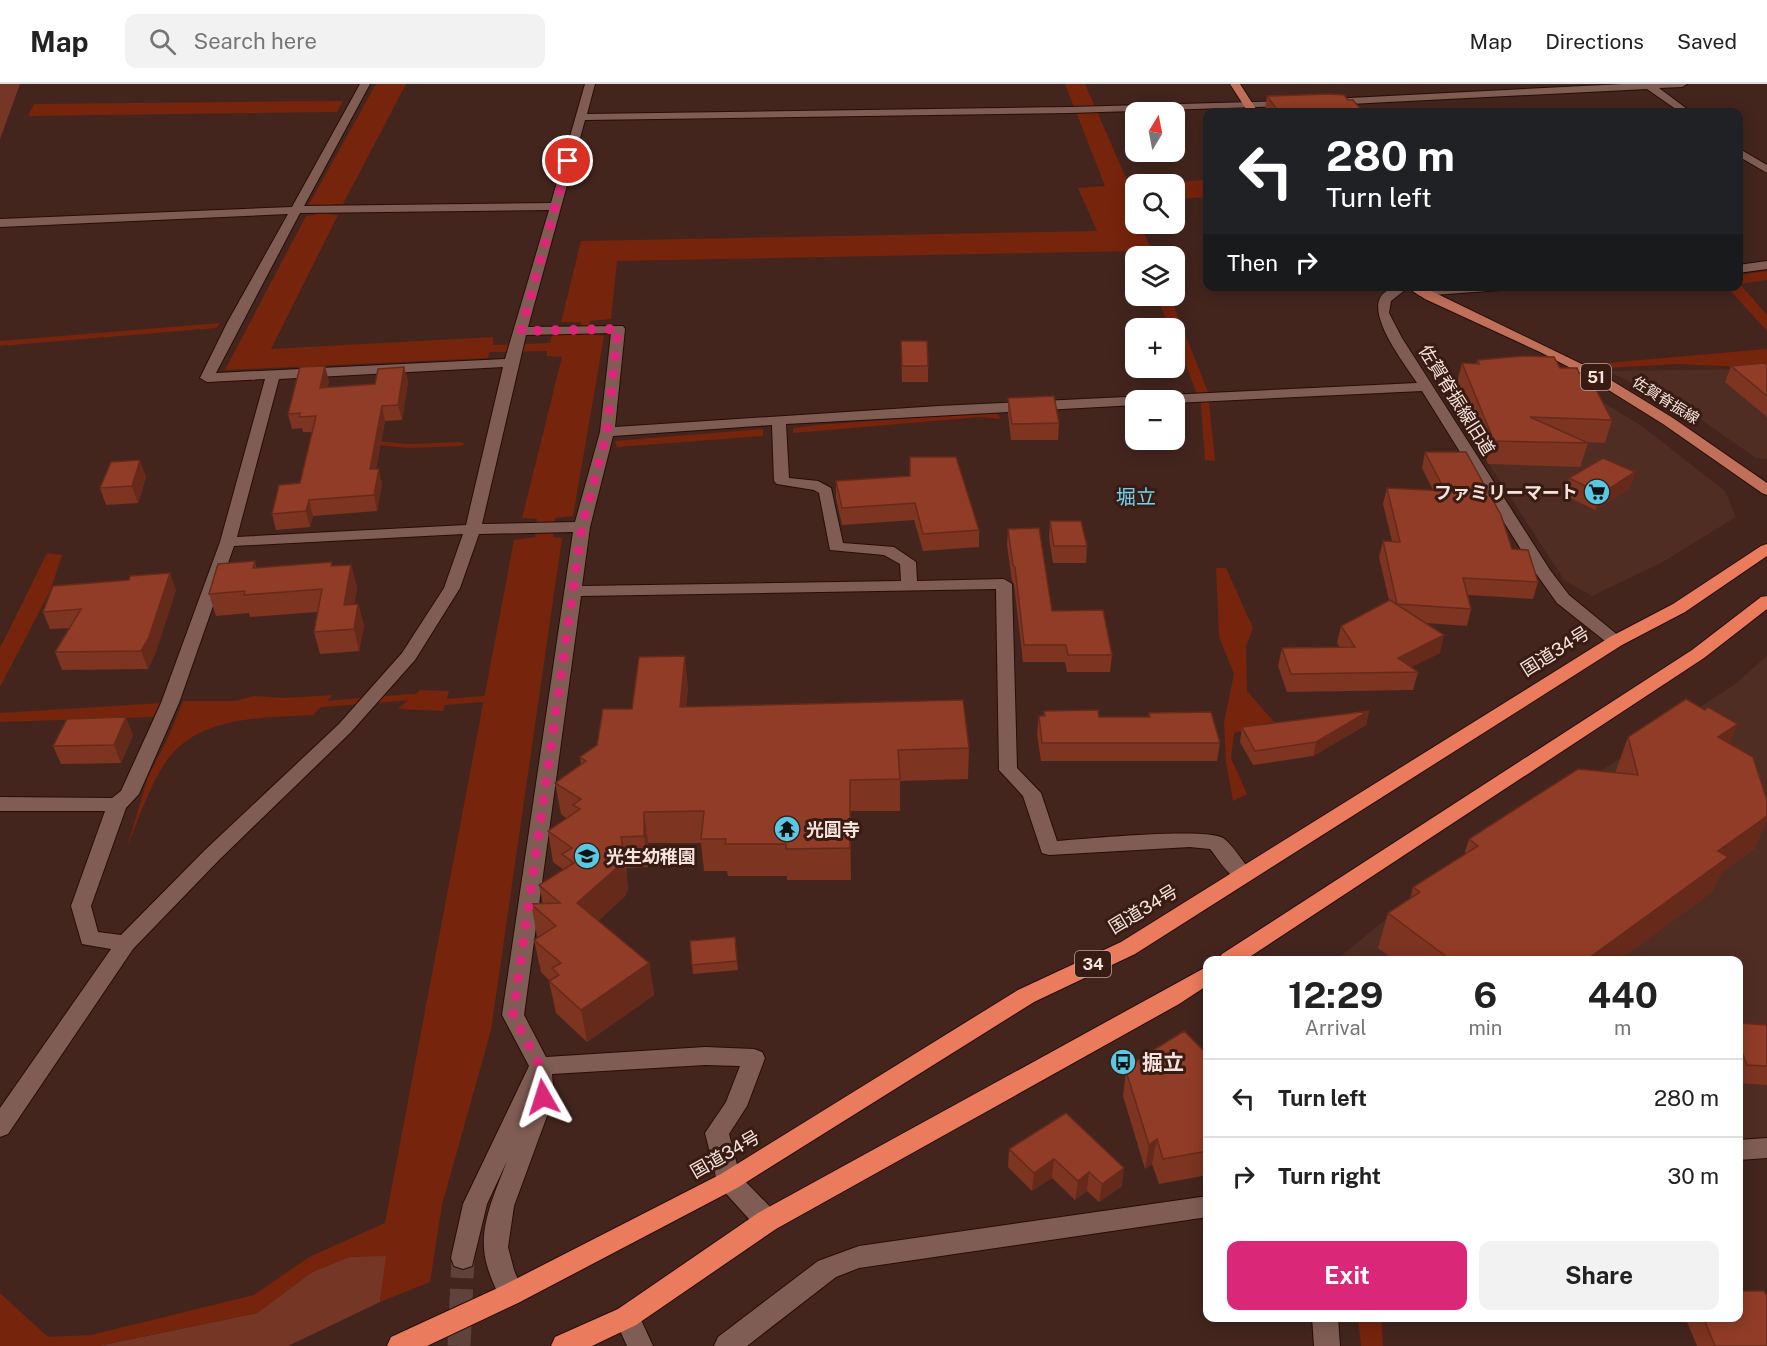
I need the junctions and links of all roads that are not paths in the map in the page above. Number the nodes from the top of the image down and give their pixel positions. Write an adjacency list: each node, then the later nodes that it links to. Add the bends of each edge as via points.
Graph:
1 (365, 84): 14 (street)
2 (590, 84): 10 (street)
3 (1235, 84): 6 (main road)
4 (1682, 84): 5 (street)
5 (1648, 85): 7 (street); 8 (street)
6 (1249, 108)
7 (1259, 108)
8 (1680, 108)
9 (1203, 109): 10 (street)
10 (581, 117): 13 (street)
11 (1743, 154): 12 (street)
12 (1767, 170)
13 (556, 206): 14 (street); 20 (street)
14 (297, 210): 15 (street); 22 (street, via 207,378)
15 (0, 223)
16 (1767, 265): 17 (street)
17 (1743, 268)
18 (1397, 291): 23 (street, 佐賀脊振線旧道, via 1385,300 1383,313)
19 (1420, 291): 26 (main road, 佐賀脊振線 / 51, via 1627,394)
20 (521, 331): 21 (street); 25 (street, via 618,329)
21 (511, 363): 22 (street); 28 (street)
22 (273, 376): 29 (street)
23 (1427, 387): 24 (street); 34 (street, 佐賀脊振線旧道, via 1563,599)
24 (779, 421): 25 (street); 31 (street, via 782,481 819,486 826,491 836,547 888,550 908,562)
25 (607, 432): 27 (street)
26 (1767, 490)
27 (582, 527): 28 (street); 32 (street)
28 (473, 529): 29 (street); 38 (street, via 452,588 409,656 345,729)
29 (228, 542): 36 (street, via 167,709 129,794)
30 (1767, 549): 34 (highway, 国道34号 / 34, via 1679,608)
31 (909, 585): 32 (street); 37 (street, via 1004,584 1008,770 1032,793 1049,849 1190,840 1216,843)
32 (573, 591): 41 (street, via 513,1015)
33 (1767, 601): 39 (highway, via 1698,654)
34 (1616, 641): 37 (highway, 国道34号 / 34)
35 (0, 804): 36 (street)
36 (117, 805): 38 (street, via 81,906 89,939)
37 (1243, 875): 45 (highway, 国道34号 / 34, via 1128,948 1026,996)
38 (126, 943): 42 (street)
39 (1235, 956)
40 (1203, 977): 47 (highway)
41 (540, 1066): 45 (street, via 705,1056 754,1058 736,1106 717,1133); 48 (street, via 475,1204); 49 (street, via 543,1097 502,1206 496,1246)
42 (0, 1127)
43 (1767, 1148): 44 (street)
44 (1743, 1150)
45 (729, 1181): 47 (street); 49 (highway, 国道34号 / 34)
46 (1203, 1207): 55 (street, via 859,1257 827,1269)
47 (767, 1221): 50 (highway)
48 (463, 1258)
49 (511, 1294): 52 (highway, 国道34号 / 34)
50 (627, 1317): 53 (highway); 54 (street)
51 (1325, 1322): 56 (street)
52 (400, 1346)
53 (564, 1346)
54 (640, 1346)
55 (727, 1346)
56 (1327, 1346)

